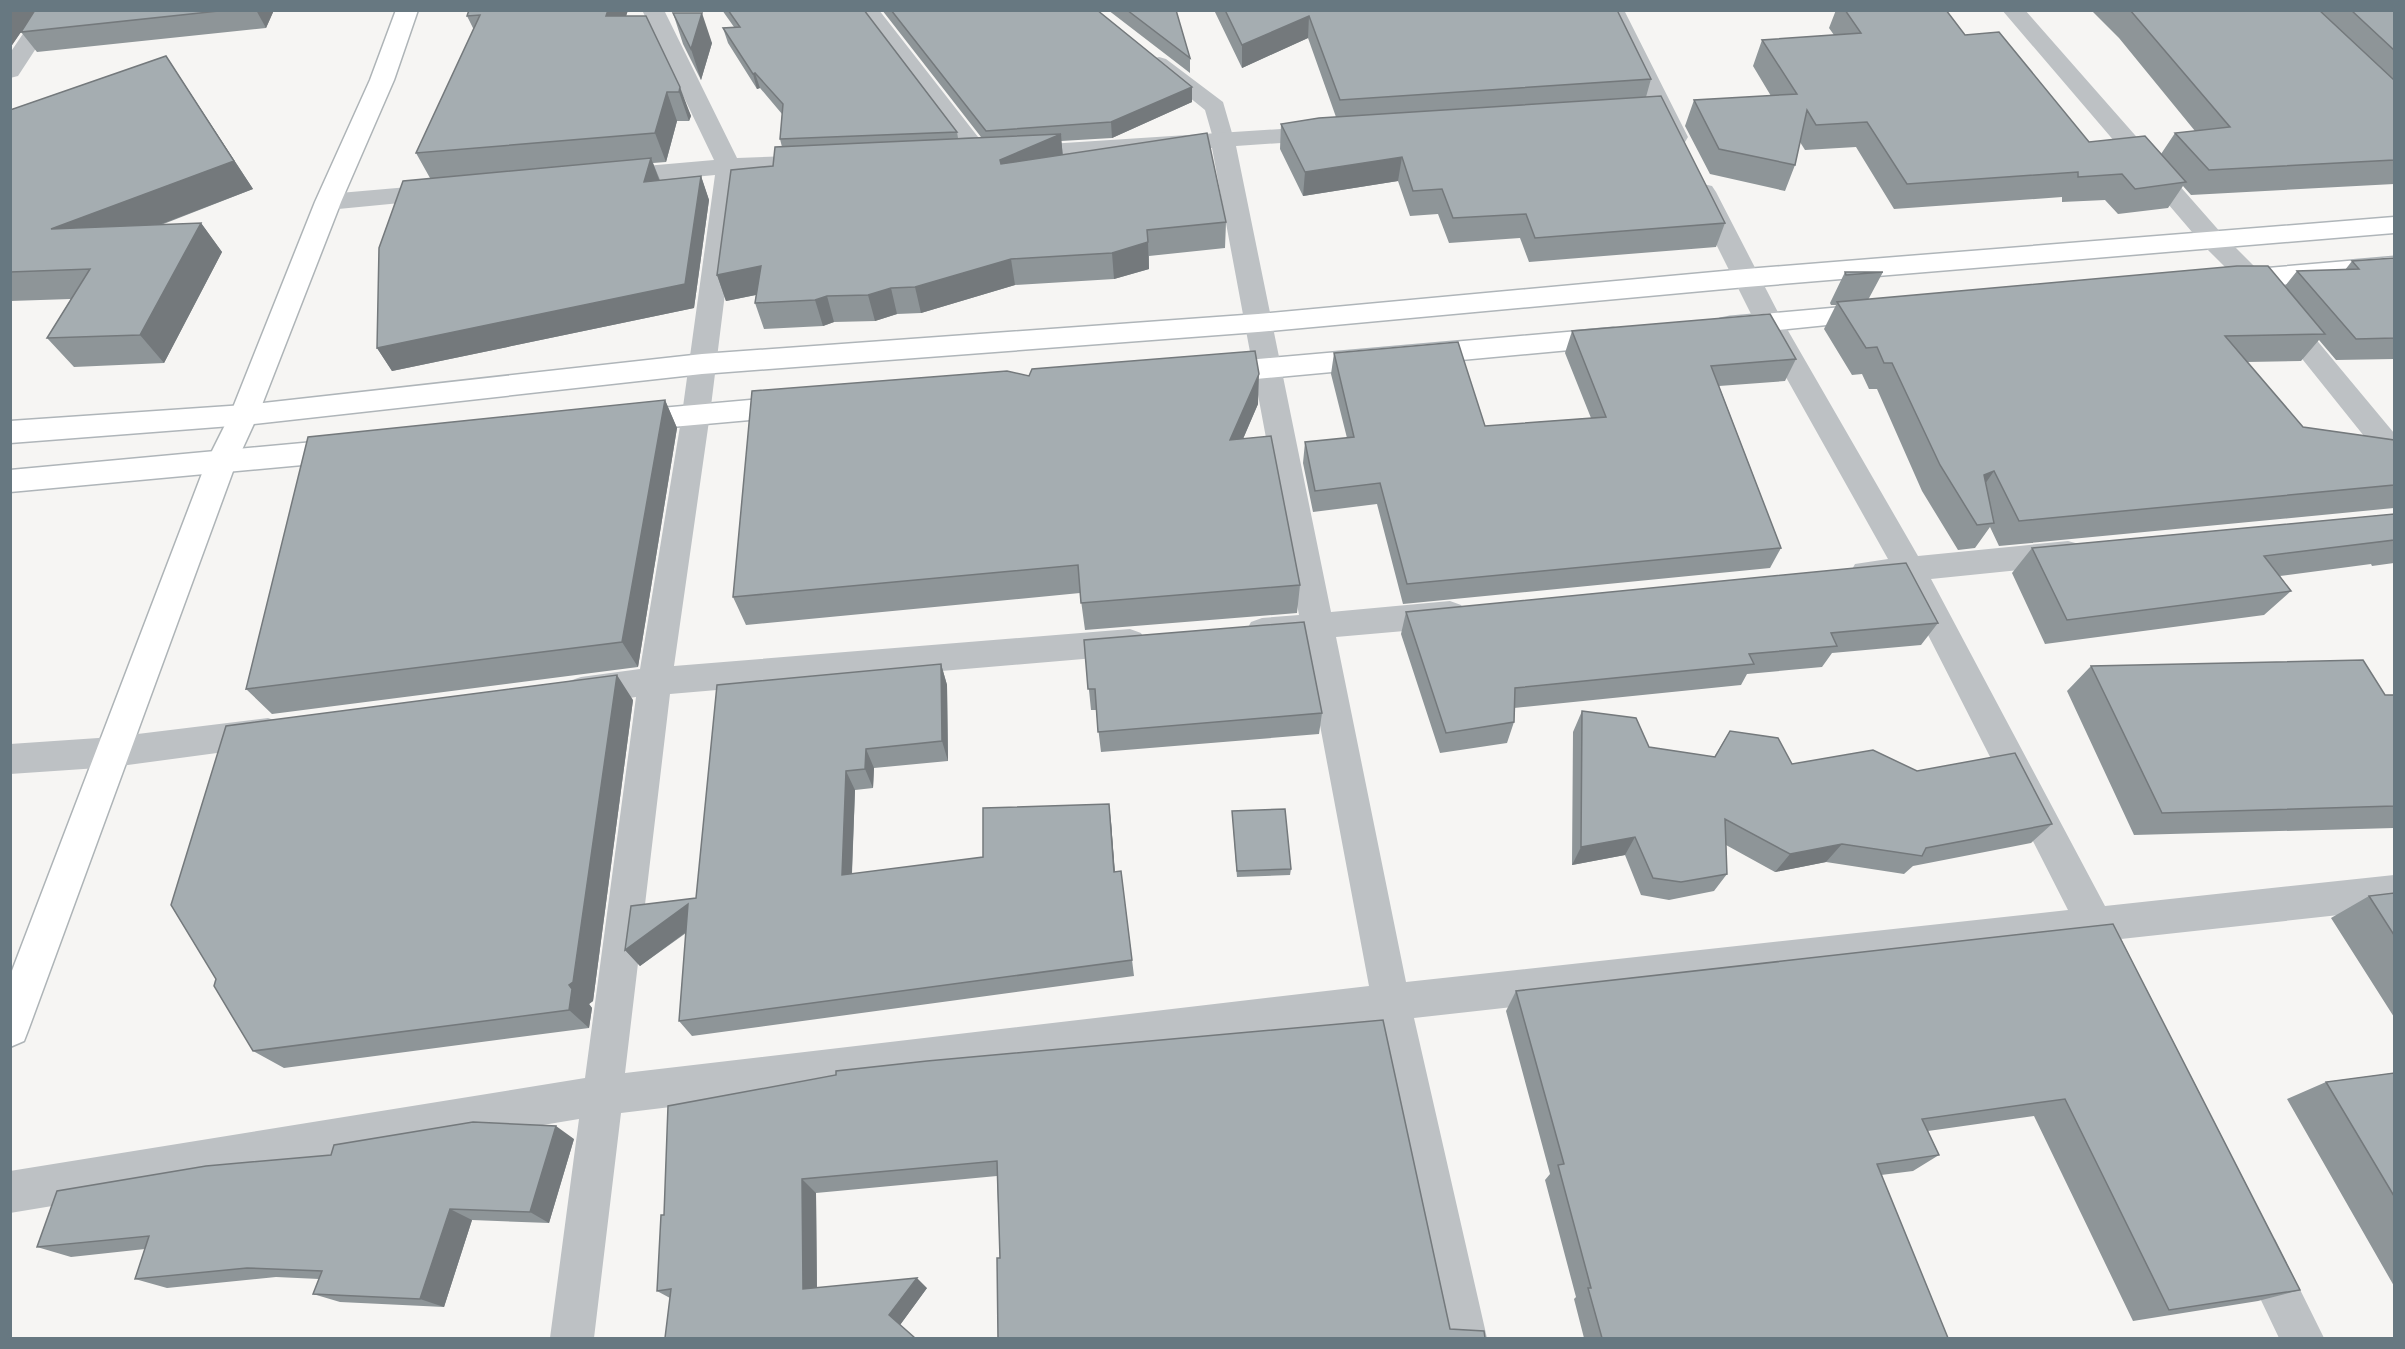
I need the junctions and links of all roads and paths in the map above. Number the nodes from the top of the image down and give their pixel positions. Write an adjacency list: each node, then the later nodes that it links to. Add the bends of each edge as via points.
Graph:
1 (50, 10): 8 (street)
2 (406, 10): 16 (main road, via 382,80)
3 (653, 10): 13 (street)
4 (868, 10): 11 (lane)
5 (1612, 10): 20 (street, via 1650,111)
6 (2013, 10): 18 (street)
7 (1144, 52): 10 (lane, via 1215,107)
8 (15, 59)
9 (1353, 131): 10 (street)
10 (1223, 140): 11 (street); 24 (street)
11 (970, 156)
12 (843, 162): 13 (street)
13 (729, 166): 14 (street); 28 (street)
14 (587, 179)
15 (470, 190): 16 (street)
16 (328, 202): 33 (main road)
17 (2394, 225): 18 (main road)
18 (2213, 240): 20 (main road); 21 (street)
19 (2394, 266): 21 (main road)
20 (1746, 278): 24 (main road); 25 (street)
21 (2252, 278): 22 (main road); 37 (street)
22 (2204, 283)
23 (1898, 310): 25 (main road)
24 (1258, 322): 28 (main road); 29 (street)
25 (1769, 322): 26 (main road); 41 (street)
26 (1699, 329)
27 (1641, 334): 29 (main road)
28 (702, 364): 32 (street); 33 (main road)
29 (1267, 368): 30 (main road); 44 (street)
30 (1184, 375)
31 (815, 404): 32 (main road)
32 (696, 414): 34 (main road); 47 (street)
33 (244, 415): 35 (main road); 38 (main road)
34 (601, 424)
35 (10, 432)
36 (375, 447): 38 (main road)
37 (2394, 453)
38 (221, 463): 39 (main road); 50 (main road)
39 (10, 481)
40 (2099, 550): 41 (street)
41 (1910, 569): 42 (street); 53 (street)
42 (1839, 576)
43 (1483, 610): 44 (street)
44 (1318, 627): 45 (street); 55 (street)
45 (1235, 633)
46 (1164, 639): 47 (street)
47 (655, 681): 48 (street); 57 (street)
48 (549, 695)
49 (302, 727): 50 (street)
50 (113, 752): 51 (street); 56 (main road)
51 (10, 759)
52 (2394, 892): 53 (street)
53 (2095, 925): 54 (street); 55 (street)
54 (2116, 967)
55 (1390, 1002): 57 (street); 61 (street)
56 (10, 1028)
57 (604, 1095): 58 (street); 60 (street)
58 (10, 1192)
59 (2249, 1232): 62 (street)
60 (572, 1338)
61 (1465, 1338)
62 (2302, 1338)

